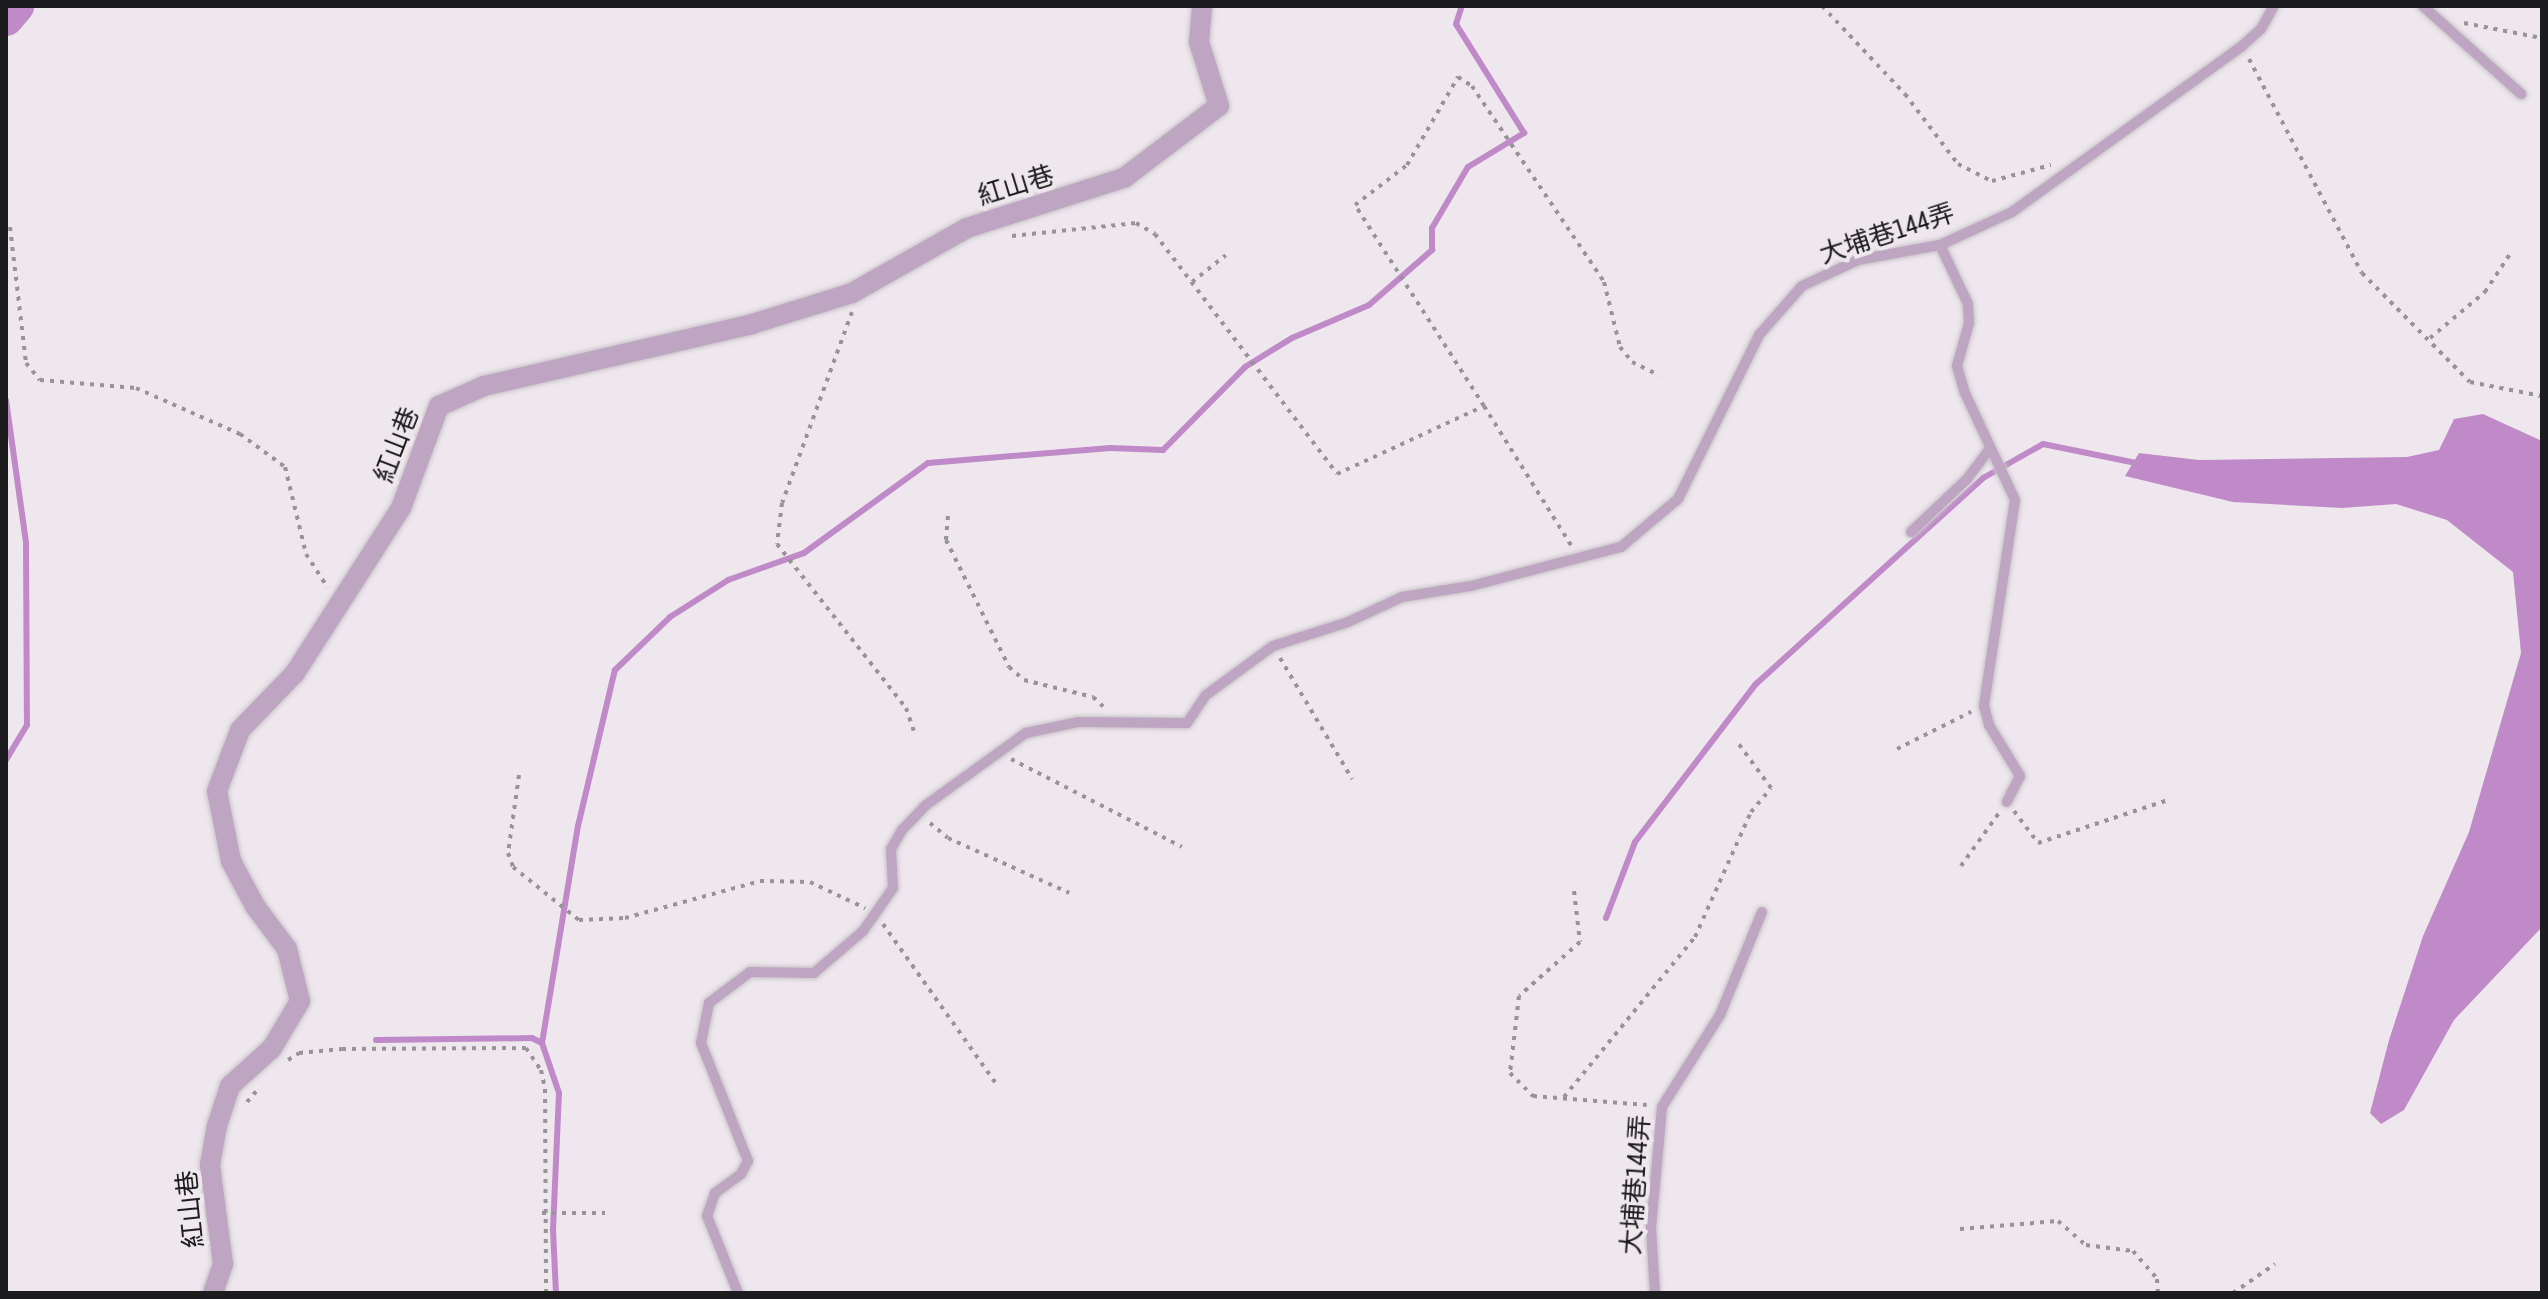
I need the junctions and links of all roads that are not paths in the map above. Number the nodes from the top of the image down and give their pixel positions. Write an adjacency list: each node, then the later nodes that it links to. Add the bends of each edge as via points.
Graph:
1 (1202, 6): 10 (street, 紅山巷, via 1199,42 1219,106 1124,178 967,228 852,293 752,324 484,386 439,406 401,508 295,673 240,730 217,791 231,861 287,949 300,1001 272,1048 230,1086 217,1126 210,1165 223,1264)
2 (2274, 6): 5 (lane, 大埔巷144弄, via 2261,29 2242,46 2012,212)
3 (2423, 6): 4 (lane)
4 (2521, 94)
5 (1940, 245): 6 (lane, via 1968,304 1969,323 1957,366); 11 (lane, 大埔巷144弄, via 1858,260 1802,286 1759,335 1678,499 1621,547 1581,561 1550,562 1471,586 1402,597 1273,646 1206,695 1187,723 1049,725 1000,750 918,813 891,849 893,888 877,914 814,973 750,972 709,1003 701,1043 748,1161 741,1174 715,1193 707,1216)
6 (1989, 450): 7 (lane, via 1967,479); 8 (lane, via 2015,500 1984,706 1989,725 2020,776)
7 (1911, 532)
8 (2007, 802)
9 (1762, 912): 12 (lane, 大埔巷144弄, via 1720,1015 1662,1107 1651,1228)
10 (213, 1293)
11 (738, 1293)
12 (1655, 1293)

